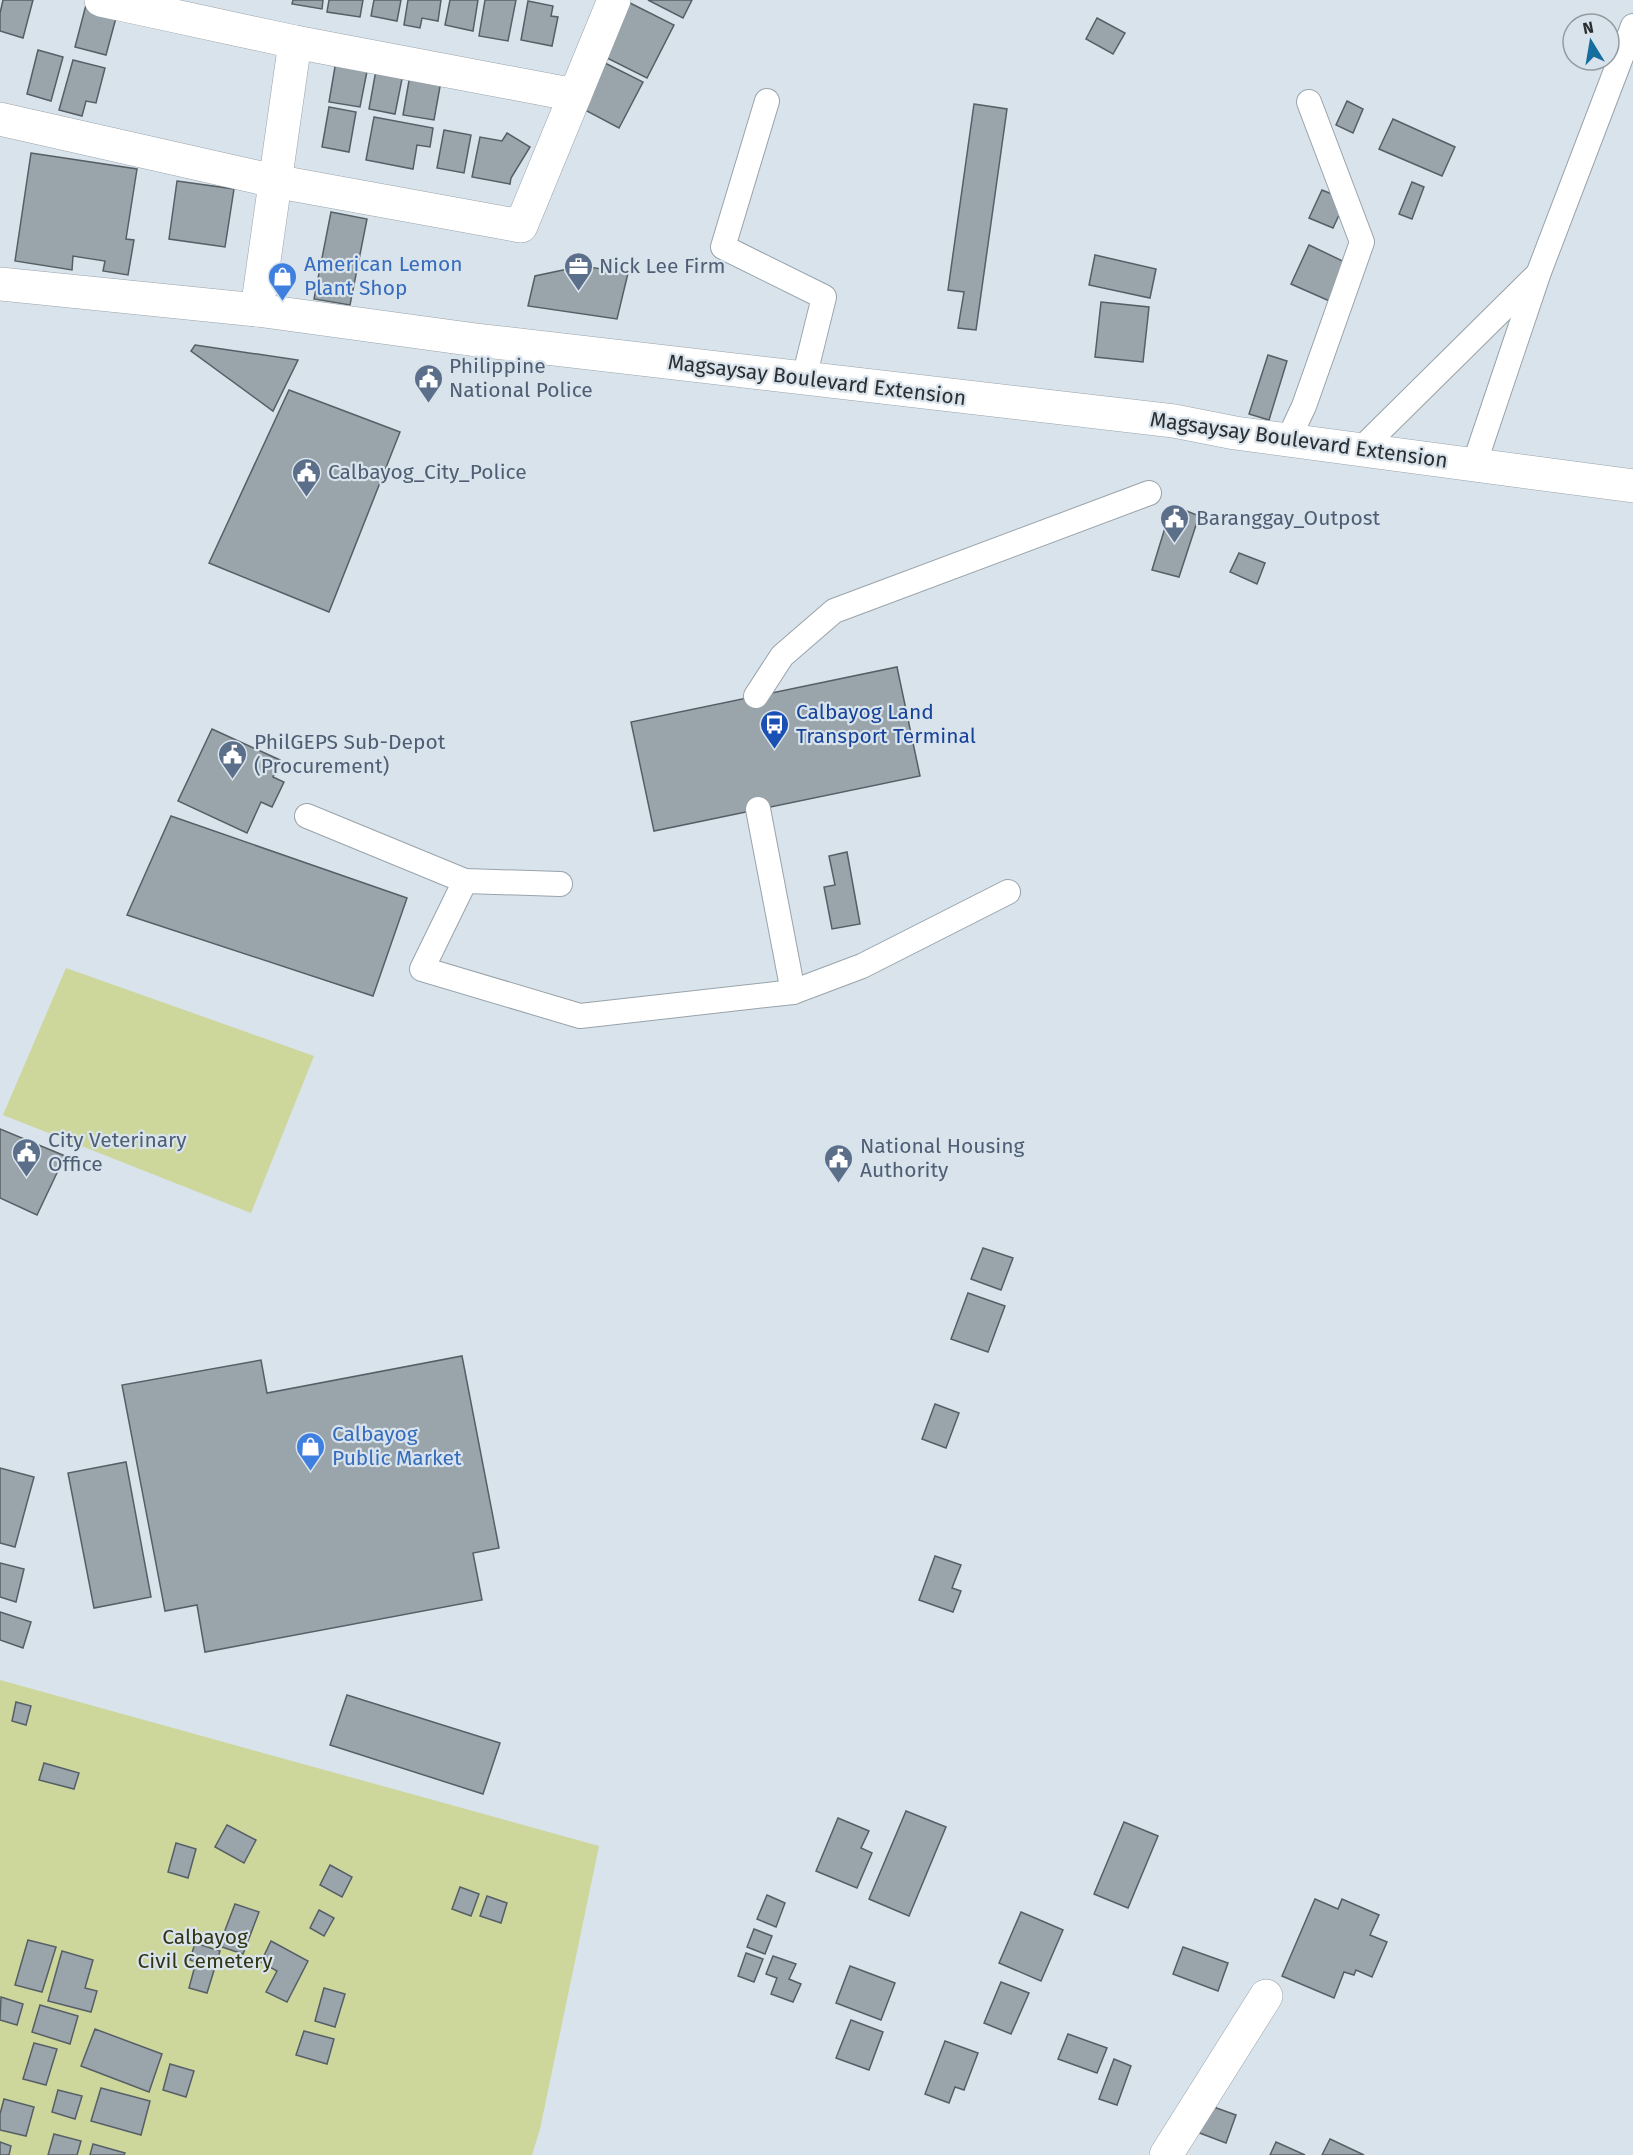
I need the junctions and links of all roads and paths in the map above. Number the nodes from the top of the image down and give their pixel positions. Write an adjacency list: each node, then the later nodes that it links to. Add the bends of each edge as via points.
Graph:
1 (101, 0): 4 (street)
2 (614, 0): 5 (street)
3 (1633, 26): 10 (lane)
4 (295, 42): 5 (street); 9 (street)
5 (575, 95): 9 (street, via 521,226)
6 (766, 101): 13 (lane, via 723,247 824,297)
7 (1309, 102): 14 (lane, via 1362,242 1304,406)
8 (0, 119): 9 (street)
9 (274, 181): 12 (street)
10 (1539, 272): 15 (lane); 16 (lane)
11 (0, 284): 12 (street, Magsaysay Boulevard Extension)
12 (257, 310): 13 (street, Magsaysay Boulevard Extension, via 448,337)
13 (804, 378): 14 (street, Magsaysay Boulevard Extension, via 1174,421)
14 (1288, 440): 15 (street, Magsaysay Boulevard Extension)
15 (1360, 450): 16 (street, Magsaysay Boulevard Extension)
16 (1474, 465): 17 (street, Magsaysay Boulevard Extension)
17 (1633, 486)
18 (1149, 493): 19 (lane, via 834,610 782,656)
19 (756, 696)
20 (759, 809): 25 (lane)
21 (307, 816): 22 (lane)
22 (465, 880): 23 (lane); 25 (lane, via 422,969 580,1016)
23 (560, 884)
24 (1008, 891): 25 (lane, via 862,966)
25 (793, 992)
26 (1266, 1996): 27 (street)
27 (1166, 2155)

